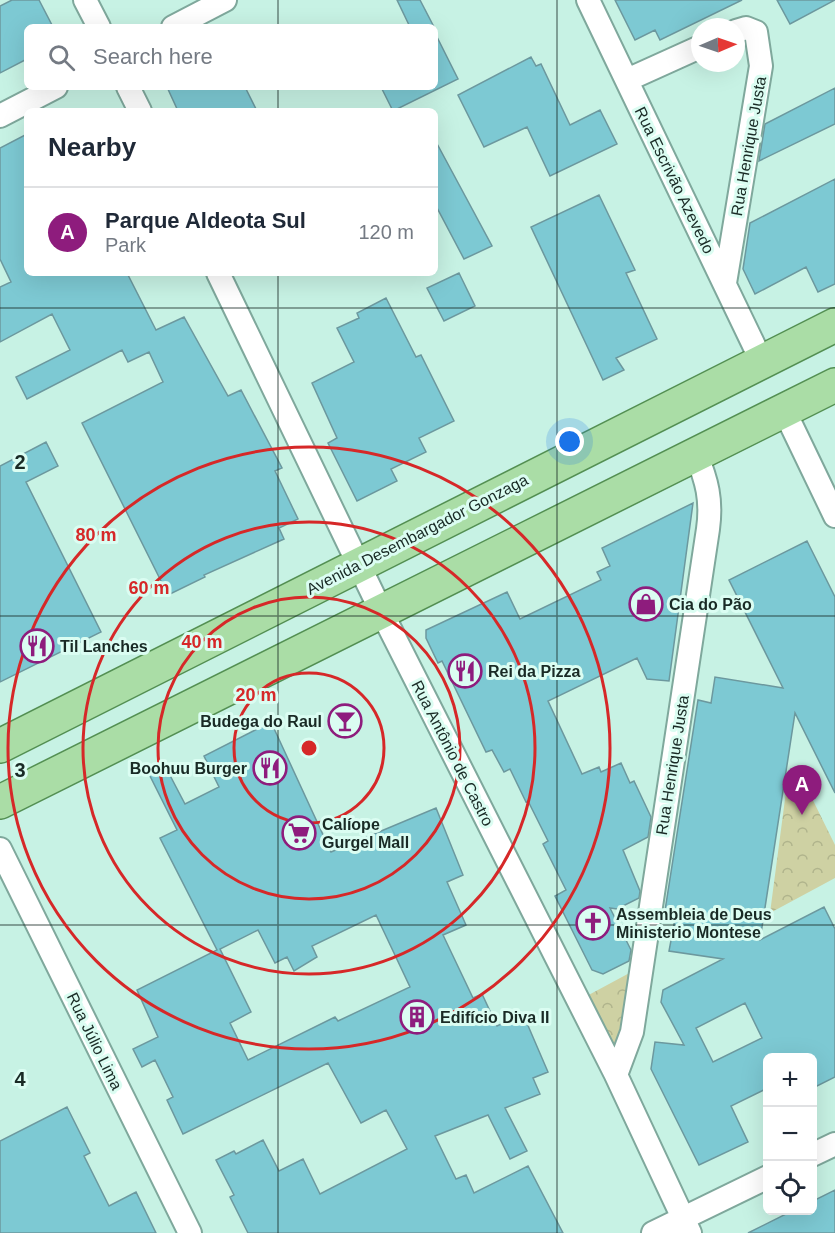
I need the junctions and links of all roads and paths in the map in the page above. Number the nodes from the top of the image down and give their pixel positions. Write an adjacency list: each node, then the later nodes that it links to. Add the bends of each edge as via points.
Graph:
1 (86, 0): 4 (street)
2 (225, 0): 5 (street)
3 (588, 0): 8 (street, Rua Escrivão Azevedo)
4 (98, 24)
5 (179, 24)
6 (745, 28): 14 (street, Rua Henrique Justa, via 756,32 761,66)
7 (691, 51): 8 (street)
8 (627, 80): 14 (street, Rua Escrivão Azevedo)
9 (50, 90): 12 (street)
10 (130, 90): 11 (street)
11 (138, 108)
12 (0, 116)
13 (219, 276): 21 (street, Rua Antônio de Castro)
14 (725, 283): 16 (street, Rua Escrivão Azevedo)
15 (835, 325): 16 (main road, Avenida Desembargador Gonzaga)
16 (761, 360): 21 (main road, Avenida Desembargador Gonzaga)
17 (835, 385): 18 (main road)
18 (784, 410): 19 (main road); 20 (street)
19 (696, 454): 22 (main road); 26 (street, Rua Henrique Justa, via 708,482 708,529 632,1032)
20 (835, 516)
21 (358, 563): 22 (street, Rua Antônio de Castro); 23 (main road, Avenida Desembargador Gonzaga)
22 (382, 613): 24 (main road); 26 (street, Rua Antônio de Castro)
23 (0, 746)
24 (0, 802)
25 (0, 849): 31 (street, Rua Júlio Lima)
26 (616, 1075): 30 (street, Rua Antônio de Castro)
27 (835, 1144): 28 (street)
28 (817, 1153)
29 (763, 1181): 30 (street)
30 (686, 1226): 32 (street)
31 (190, 1233)
32 (654, 1233)

